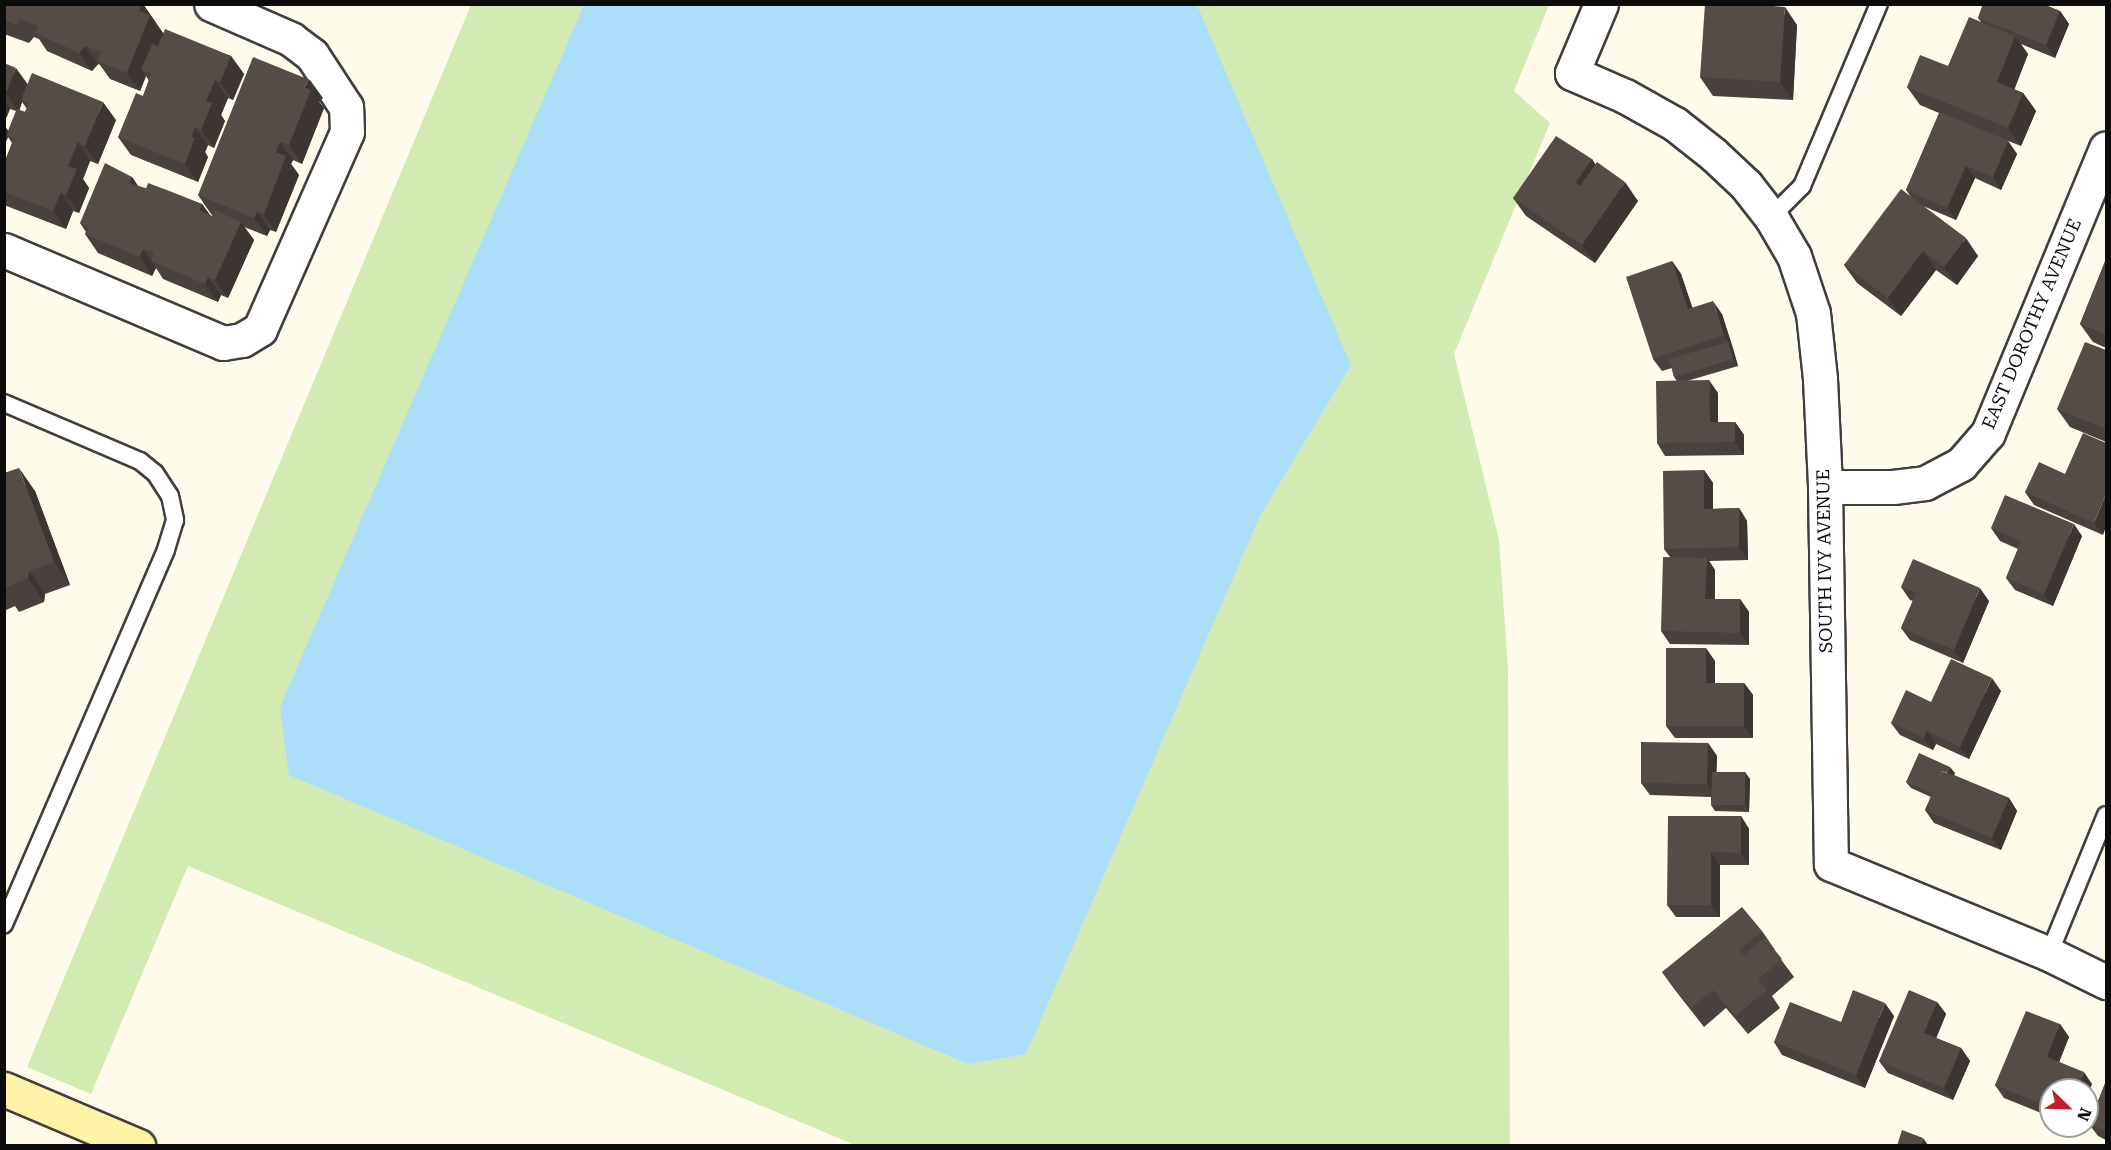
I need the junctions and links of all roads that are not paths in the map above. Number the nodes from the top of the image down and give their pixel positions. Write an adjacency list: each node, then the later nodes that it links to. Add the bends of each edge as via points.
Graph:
1 (211, 4): 6 (street, via 291,39 312,55 346,107 347,132 260,329 242,340 223,343)
2 (1601, 4): 5 (street, SOUTH IVY AVENUE, via 1572,73 1675,124 1713,153)
3 (1879, 4): 5 (lane, via 1802,186)
4 (2106, 148): 8 (street, EAST DOROTHY AVENUE, via 1988,433 1961,464 1925,483 1893,488)
5 (1771, 217): 8 (street, SOUTH IVY AVENUE, via 1794,256 1813,313)
6 (4, 250)
7 (4, 403): 10 (lane, via 140,460 155,473 170,496 175,520 166,550)
8 (1825, 487): 11 (street, SOUTH IVY AVENUE, via 1831,864)
9 (2106, 815): 11 (lane)
10 (4, 925)
11 (2049, 954): 12 (street, SOUTH IVY AVENUE)
12 (2106, 982)
13 (4, 1089): 14 (main road)
14 (138, 1146)

